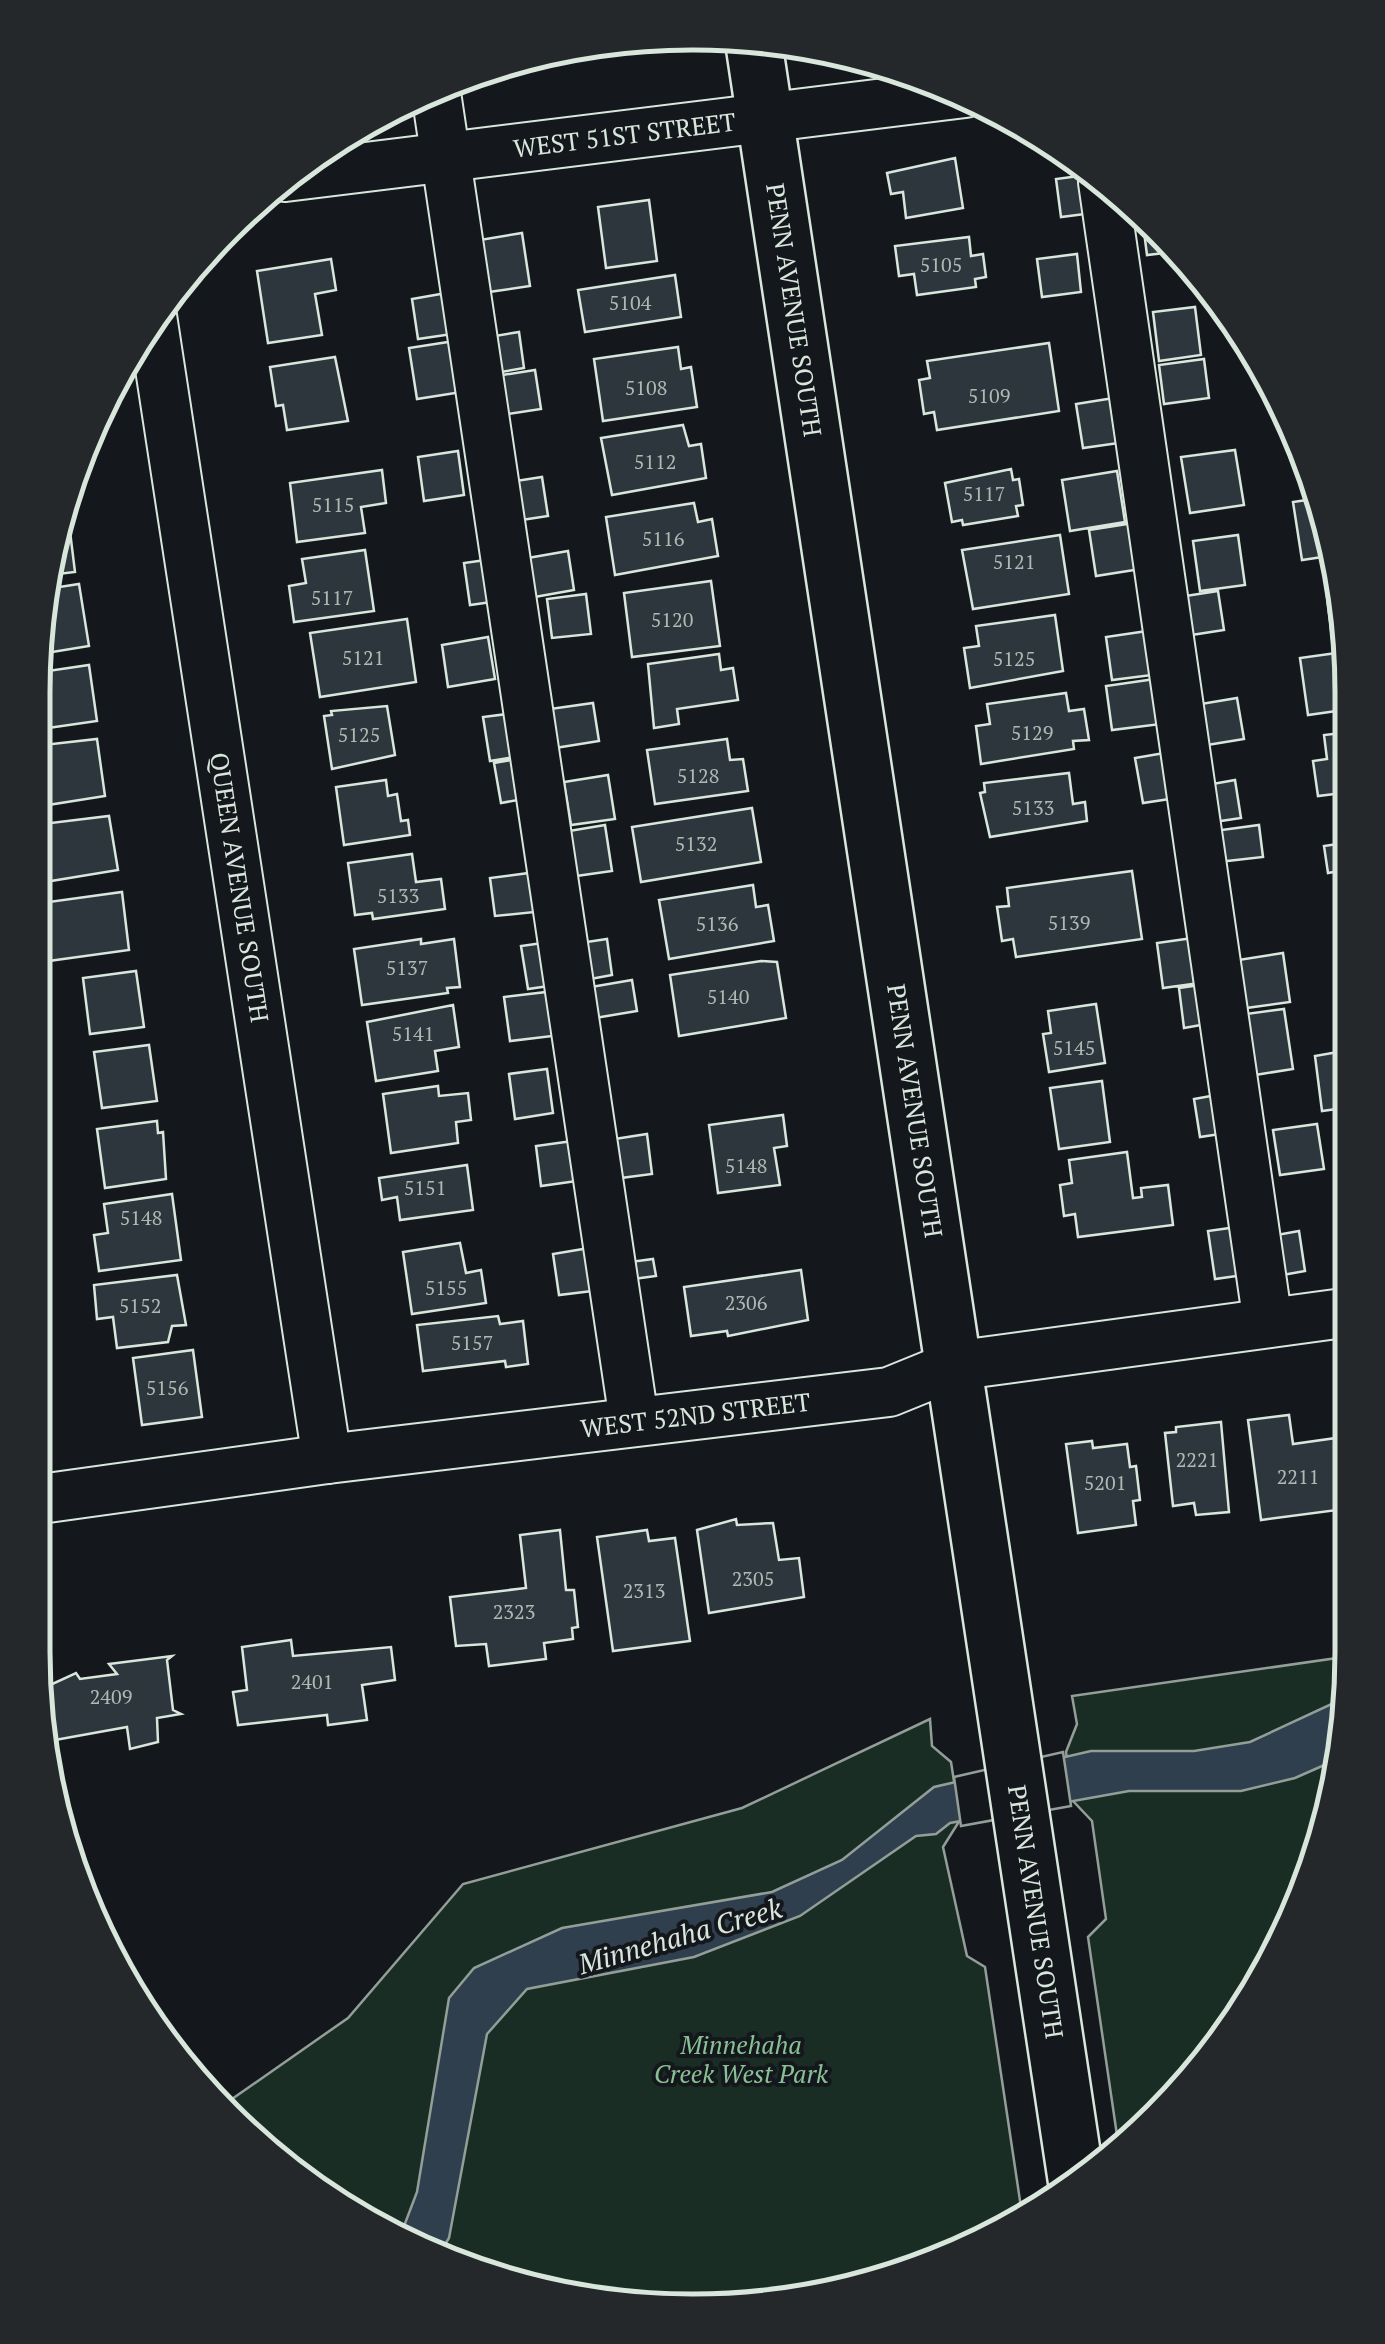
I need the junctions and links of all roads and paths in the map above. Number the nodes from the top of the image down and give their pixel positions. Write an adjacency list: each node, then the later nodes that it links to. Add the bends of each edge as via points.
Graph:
1 (754, 53): 4 (main road, PENN AVENUE SOUTH)
2 (933, 97): 4 (street, WEST 51ST STREET)
3 (438, 103): 5 (street)
4 (765, 120): 5 (street, WEST 51ST STREET); 11 (main road, PENN AVENUE SOUTH)
5 (446, 158): 6 (street, WEST 51ST STREET); 12 (street)
6 (314, 174)
7 (1106, 201): 10 (street)
8 (156, 340): 13 (street, QUEEN AVENUE SOUTH)
9 (1335, 1314): 10 (street, WEST 52ND STREET)
10 (1268, 1323): 11 (street, WEST 52ND STREET)
11 (953, 1366): 12 (street, WEST 52ND STREET, via 889,1392); 15 (main road, PENN AVENUE SOUTH)
12 (634, 1420): 13 (street, WEST 52ND STREET)
13 (328, 1459): 14 (street, WEST 52ND STREET)
14 (50, 1498)
15 (1074, 2168)

